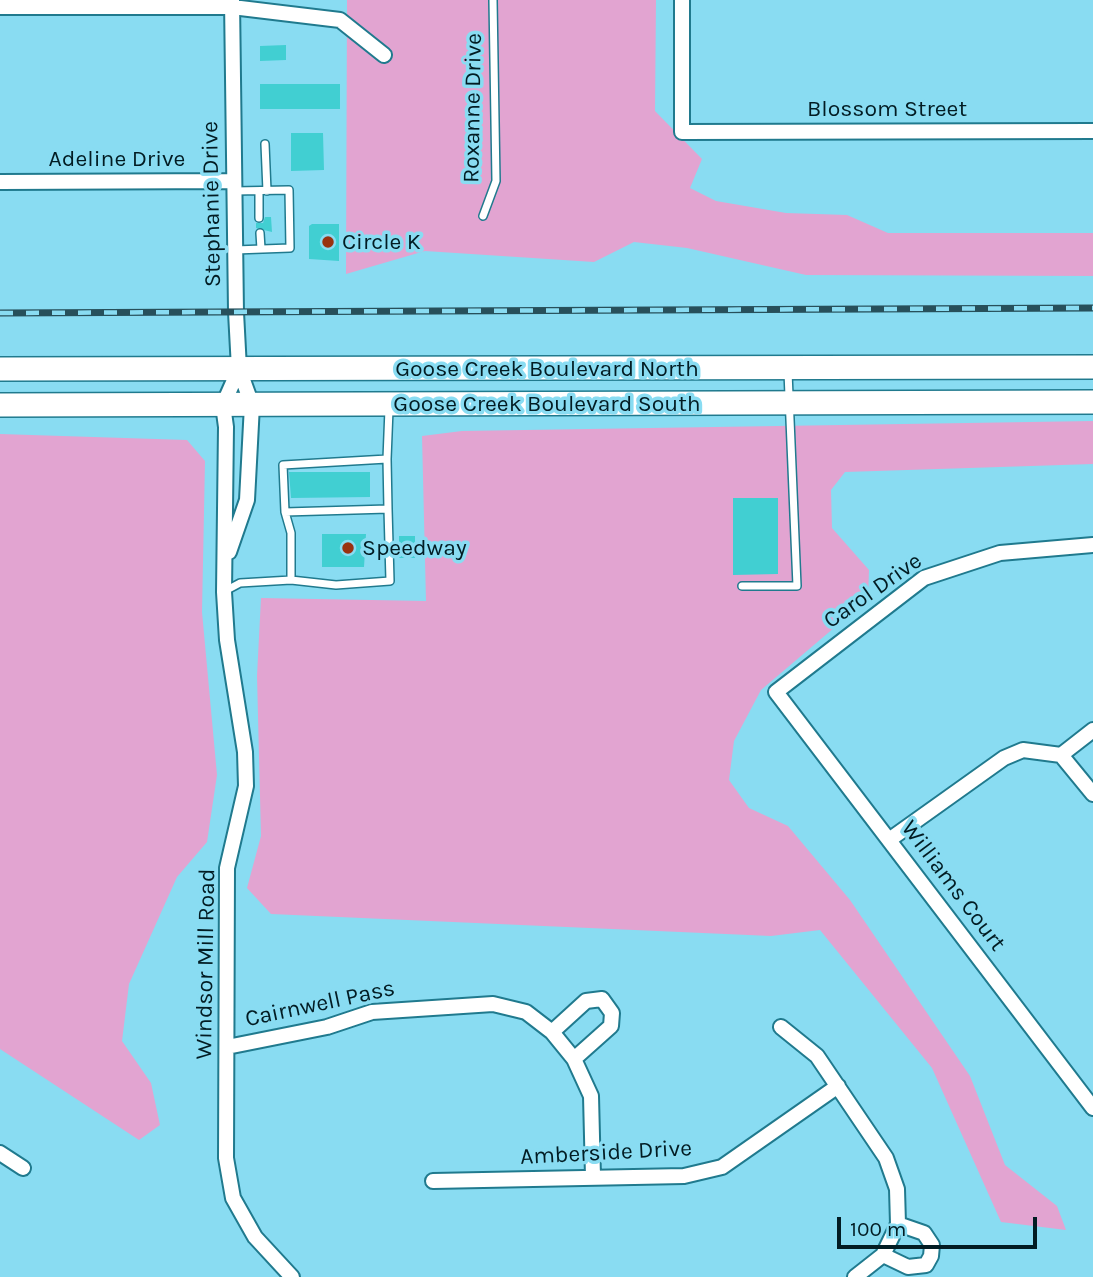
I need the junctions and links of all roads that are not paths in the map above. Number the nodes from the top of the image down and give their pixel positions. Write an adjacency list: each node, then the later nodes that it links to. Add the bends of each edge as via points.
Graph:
1 (493, 0): 11 (lane, Roxanne Drive, via 496,181)
2 (682, 0): 6 (street, Blossom Street, via 681,132)
3 (232, 4): 4 (street); 5 (street, via 340,20); 9 (street, Stephanie Drive)
4 (0, 7)
5 (384, 55)
6 (1093, 131)
7 (265, 144): 10 (lane)
8 (0, 182): 9 (street, Adeline Drive)
9 (234, 186): 10 (lane); 15 (street, Stephanie Drive)
10 (263, 191): 12 (lane); 14 (lane, via 289,190 290,248)
11 (483, 216)
12 (259, 218)
13 (260, 233): 14 (lane)
14 (261, 249): 15 (lane)
15 (235, 250): 19 (street, Stephanie Drive)
16 (1093, 367): 17 (highway, Goose Creek Boulevard North)
17 (788, 368): 19 (highway, Goose Creek Boulevard North); 21 (lane)
18 (0, 369): 19 (highway, Goose Creek Boulevard North)
19 (239, 369): 23 (street, Windsor Mill Road); 24 (street, Stephanie Drive)
20 (1093, 402): 21 (highway, Goose Creek Boulevard South)
21 (789, 404): 25 (highway, Goose Creek Boulevard South); 31 (lane, via 797,586)
22 (0, 405): 23 (highway, Goose Creek Boulevard South)
23 (223, 405): 24 (highway, Goose Creek Boulevard South); 32 (street, Windsor Mill Road)
24 (252, 405): 25 (highway, Goose Creek Boulevard South); 32 (street, Windsor Mill Road, via 247,500 231,540)
25 (389, 405): 26 (lane)
26 (387, 459): 27 (lane); 28 (lane, via 283,466)
27 (388, 509): 28 (lane); 30 (lane, via 390,581 336,584)
28 (285, 512): 30 (lane)
29 (1093, 545): 33 (street, Carol Drive, via 1000,553 924,578)
30 (291, 580): 32 (lane, via 240,583)
31 (742, 586)
32 (224, 592): 41 (street, Windsor Mill Road, via 246,786 227,868)
33 (776, 692): 38 (street, Williams Court)
34 (1093, 730): 35 (street)
35 (1061, 755): 36 (street); 38 (street, via 1023,750 1004,758)
36 (1088, 776): 37 (street)
37 (1093, 794)
38 (889, 839): 44 (street, Williams Court)
39 (781, 1027): 43 (street, via 817,1056)
40 (552, 1032): 41 (street, Cairnwell Pass, via 526,1012 493,1004 372,1012 327,1027); 42 (street, Cairnwell Pass); 42 (street, via 586,1001 601,999 607,1006 612,1013 611,1026)
41 (227, 1047): 51 (street, Windsor Mill Road, via 226,1158 233,1198 255,1237)
42 (574, 1059): 47 (street, Cairnwell Pass, via 591,1096)
43 (838, 1086): 47 (street, Amberside Drive, via 722,1167 684,1176); 49 (street, via 886,1158 897,1189)
44 (1093, 1108)
45 (0, 1153): 46 (street)
46 (23, 1168)
47 (593, 1177): 48 (street, Amberside Drive)
48 (433, 1181)
49 (898, 1224): 50 (street); 50 (street, via 924,1233 932,1245 931,1256 926,1265 908,1267)
50 (883, 1255): 52 (street)
51 (292, 1277)
52 (855, 1277)

